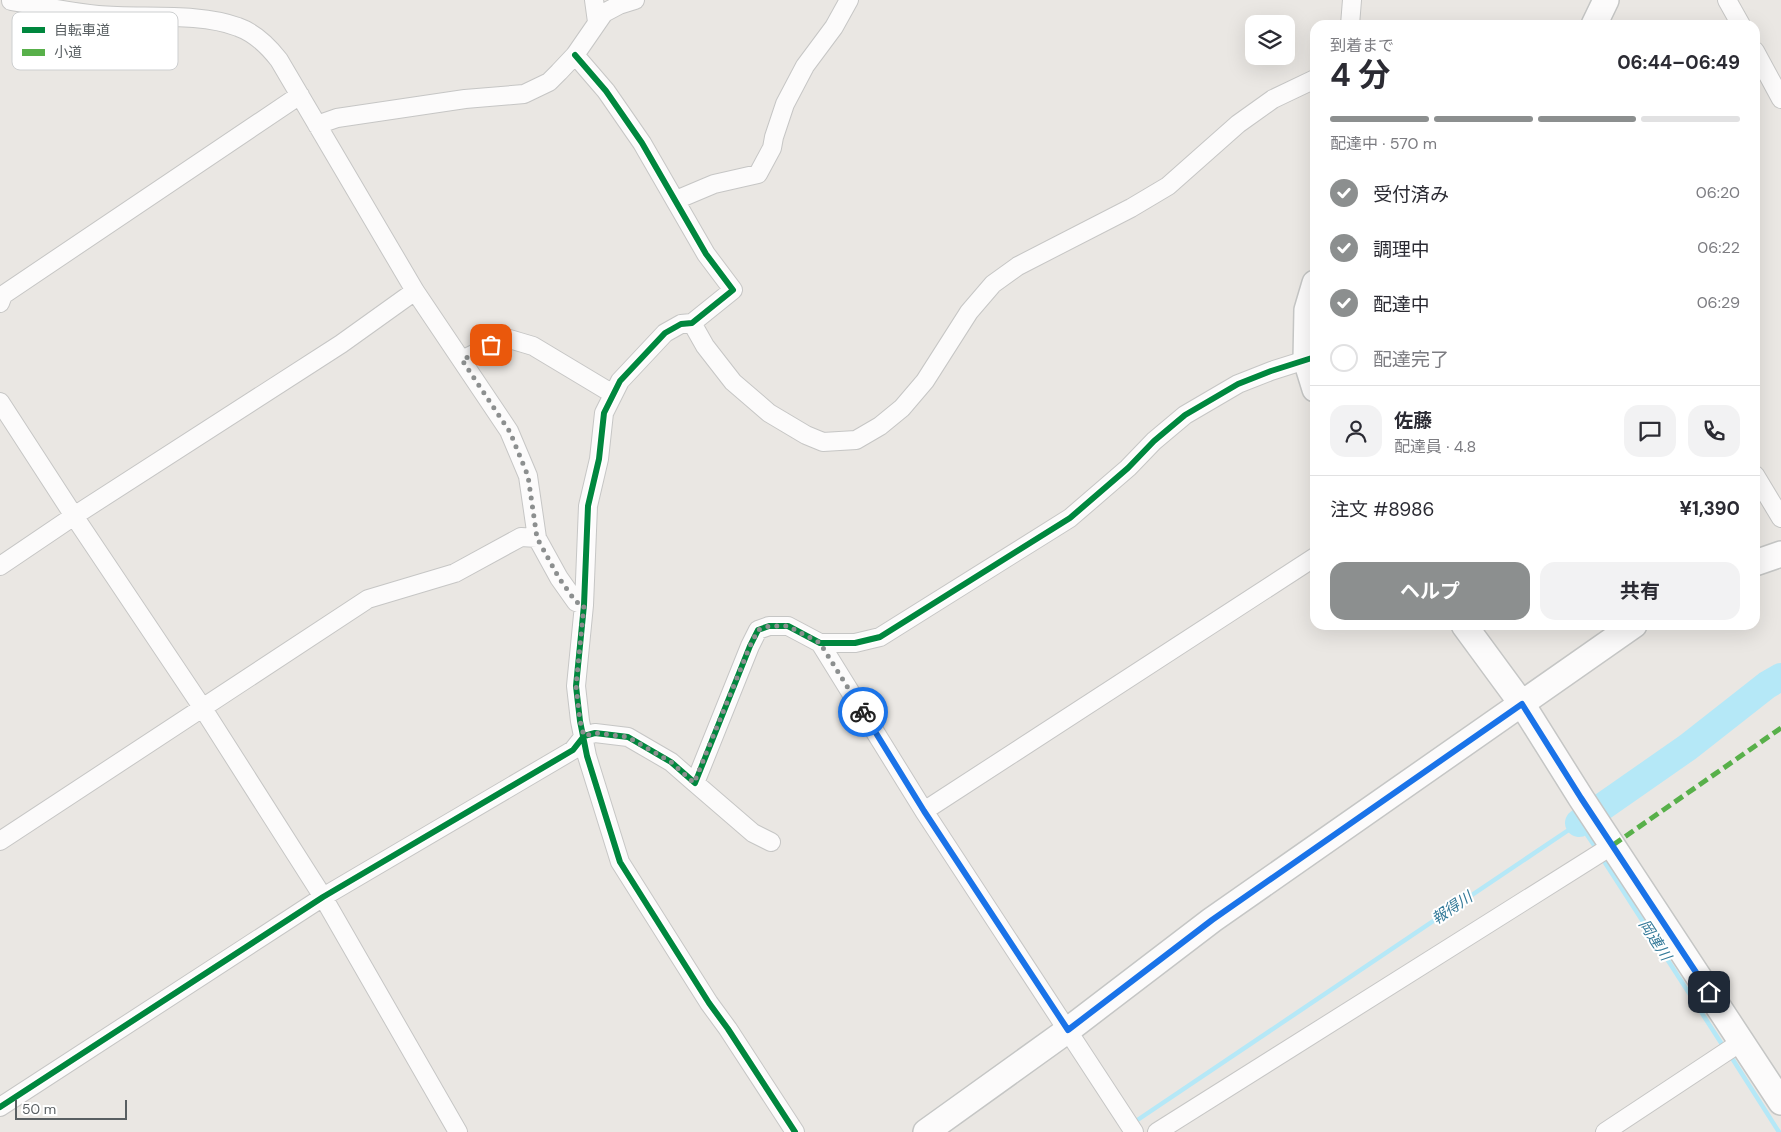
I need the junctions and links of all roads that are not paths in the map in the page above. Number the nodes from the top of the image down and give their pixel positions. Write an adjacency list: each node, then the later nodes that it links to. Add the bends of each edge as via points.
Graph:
1 (594, 0): 13 (street)
2 (635, 0): 13 (street, via 604,13)
3 (849, 0): 20 (street, via 784,104 772,148 758,174 714,184)
4 (1352, 0): 10 (street)
5 (1606, 0): 11 (street)
6 (1727, 0): 12 (street)
7 (8, 4): 8 (street)
8 (73, 12)
9 (178, 18): 17 (street, via 240,27 267,45 280,60)
10 (1350, 20)
11 (1596, 20)
12 (1738, 20)
13 (597, 22): 14 (street)
14 (575, 55): 19 (street, via 549,82 524,94 465,98 337,118); 20 (street, via 606,91)
15 (1760, 60): 18 (street)
16 (1310, 81): 24 (street, via 1273,99 1238,124 1168,186 1018,266 993,284 969,312 926,381 902,408 856,440 824,442 769,414 733,382)
17 (300, 95): 19 (street); 23 (street, via 3,295)
18 (1781, 99)
19 (317, 125): 21 (street)
20 (676, 200): 24 (street, via 706,254 732,290)
21 (415, 291): 27 (street); 31 (street, via 341,344)
22 (1310, 300): 25 (street, via 1307,310)
23 (0, 303)
24 (692, 323): 28 (street, via 681,324 666,333 620,382)
25 (1310, 346)
26 (1310, 358): 41 (street, via 1238,384 1185,415 1070,518 880,637 855,643)
27 (462, 360): 28 (street, via 506,338 533,346); 33 (street, via 510,432 528,476)
28 (613, 394): 38 (street, via 604,413 599,459 588,506)
29 (1, 405): 31 (street)
30 (1760, 482): 32 (street)
31 (74, 516): 37 (street); 43 (street)
32 (1781, 518)
33 (537, 538): 38 (street, via 559,578 576,602); 43 (street, via 521,537 454,572 368,599)
34 (1781, 554): 36 (street)
35 (1310, 560): 46 (street)
36 (1760, 561)
37 (0, 566)
38 (584, 605): 44 (street, via 576,686)
39 (1468, 630): 42 (street)
40 (1627, 630): 42 (street)
41 (820, 643): 45 (street, via 788,626 769,626 758,630); 46 (street)
42 (1522, 704): 48 (street); 52 (street, via 1212,920)
43 (202, 707): 47 (street); 51 (street)
44 (584, 736): 45 (street, via 596,733 628,737 671,762); 51 (street, via 573,750); 57 (street, via 587,756 620,862)
45 (694, 783): 49 (street, via 753,833)
46 (924, 811): 52 (street)
47 (0, 839): 50 (street)
48 (1610, 840): 53 (street); 60 (street)
49 (771, 842)
50 (0, 845)
51 (323, 896): 55 (street); 56 (street)
52 (1068, 1030): 58 (street); 59 (street)
53 (1741, 1042): 54 (street); 61 (street)
54 (1781, 1102)
55 (0, 1107)
56 (458, 1132)
57 (795, 1132)
58 (926, 1132)
59 (1134, 1132)
60 (1157, 1132)
61 (1605, 1132)

